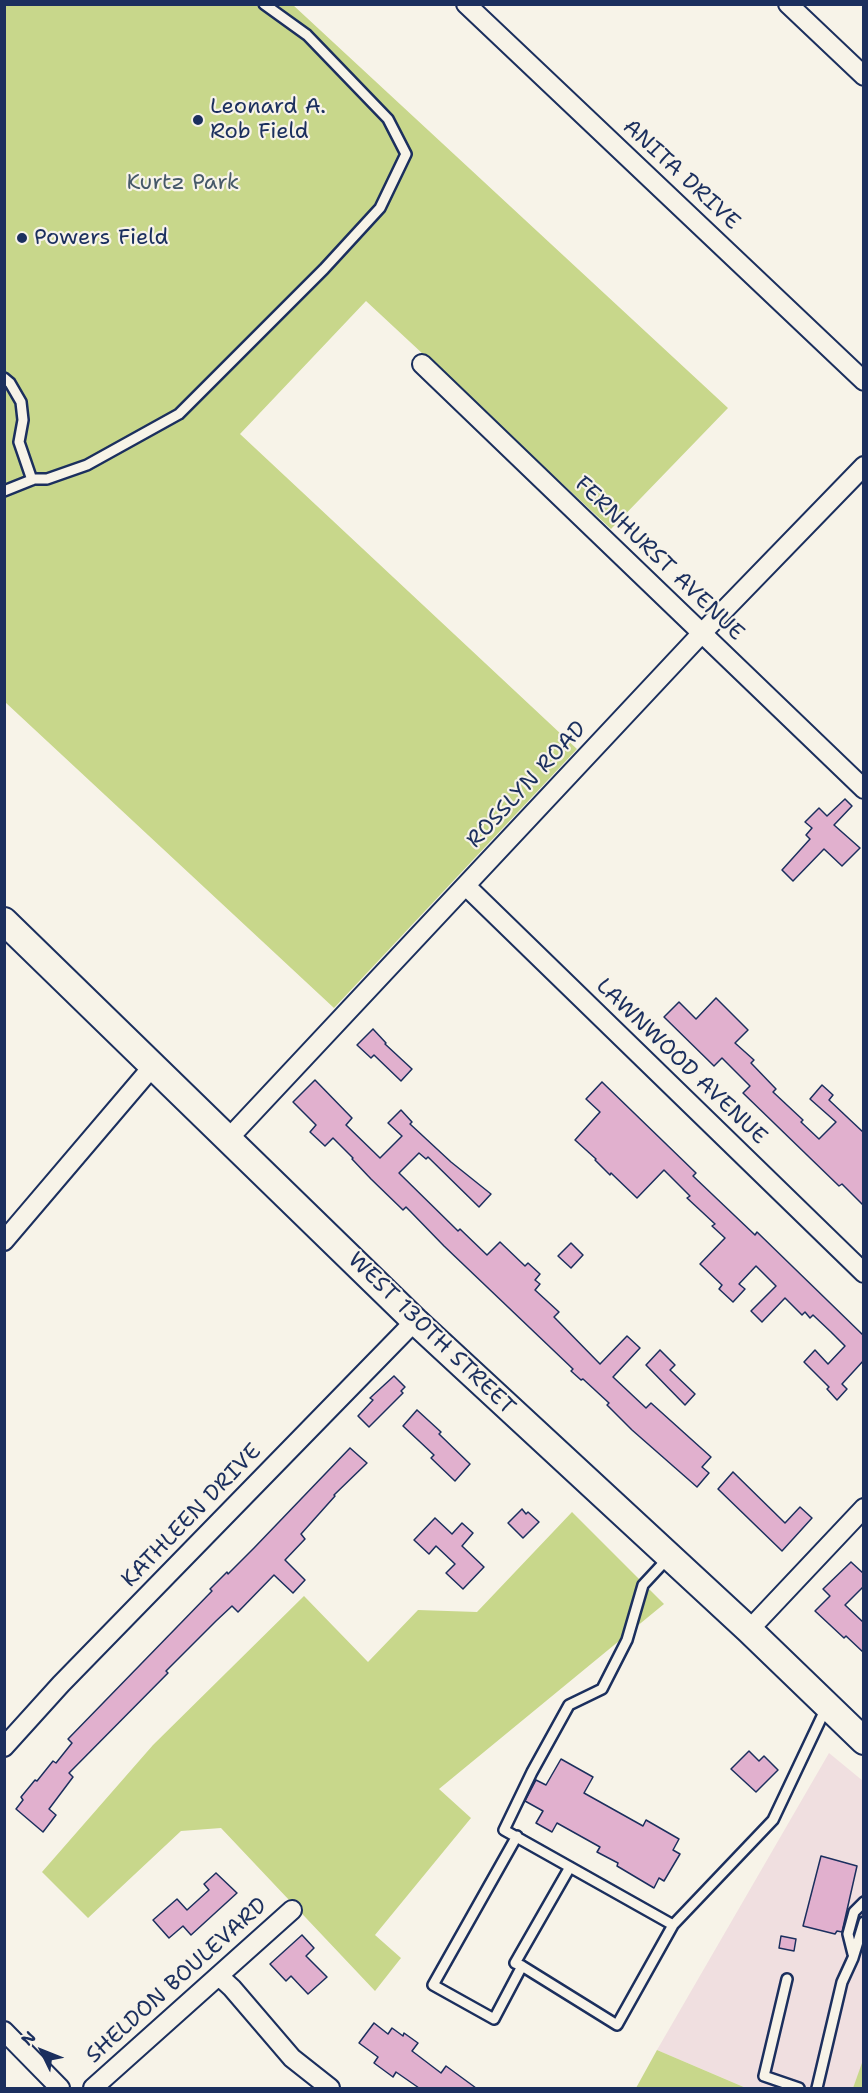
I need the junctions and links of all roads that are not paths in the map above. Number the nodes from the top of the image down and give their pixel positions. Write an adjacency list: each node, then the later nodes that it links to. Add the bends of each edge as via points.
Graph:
1 (264, 4): 9 (lane, via 307,35 388,118 406,154 380,208 179,414 87,465)
2 (466, 4): 7 (street, ANITA DRIVE)
3 (788, 4): 4 (street)
4 (864, 76)
5 (422, 363): 11 (street, FERNHURST AVENUE)
6 (4, 378): 9 (lane, via 21,402 19,442)
7 (864, 381)
8 (864, 466): 11 (street, ROSSLYN ROAD)
9 (32, 480): 10 (lane)
10 (4, 491)
11 (702, 633): 12 (street, FERNHURST AVENUE); 13 (street, ROSSLYN ROAD)
12 (864, 789)
13 (466, 886): 16 (street, ROSSLYN ROAD); 18 (street, LAWNWOOD AVENUE)
14 (4, 921): 15 (main road, WEST 130TH STREET)
15 (153, 1066): 16 (main road, WEST 130TH STREET); 17 (street)
16 (228, 1139): 19 (main road, WEST 130TH STREET)
17 (4, 1241)
18 (864, 1273)
19 (415, 1321): 21 (main road, WEST 130TH STREET); 25 (street, KATHLEEN DRIVE)
20 (864, 1508): 22 (street)
21 (669, 1557): 22 (main road, WEST 130TH STREET); 26 (lane, via 643,1585 627,1640 602,1689 569,1705 532,1772 504,1830)
22 (749, 1630): 23 (main road, WEST 130TH STREET)
23 (827, 1706): 24 (main road, WEST 130TH STREET); 31 (lane, via 772,1820)
24 (864, 1742)
25 (4, 1747)
26 (517, 1836): 27 (lane); 33 (lane, via 433,1985 494,2019)
27 (570, 1867): 31 (lane); 33 (lane, via 515,1963)
28 (864, 1902): 32 (lane, via 854,1912 848,1934)
29 (292, 1910): 34 (street, SHELDON BOULEVARD)
30 (864, 1922): 32 (lane)
31 (673, 1925): 33 (lane, via 616,2025)
32 (853, 1957): 41 (lane, via 842,1982)
33 (522, 1966)
34 (219, 1976): 38 (street, SHELDON BOULEVARD); 39 (street, via 292,2058)
35 (787, 1979): 40 (lane, via 764,2076)
36 (4, 2031): 37 (street)
37 (60, 2088)
38 (93, 2088)
39 (330, 2088)
40 (799, 2088)
41 (817, 2088)

